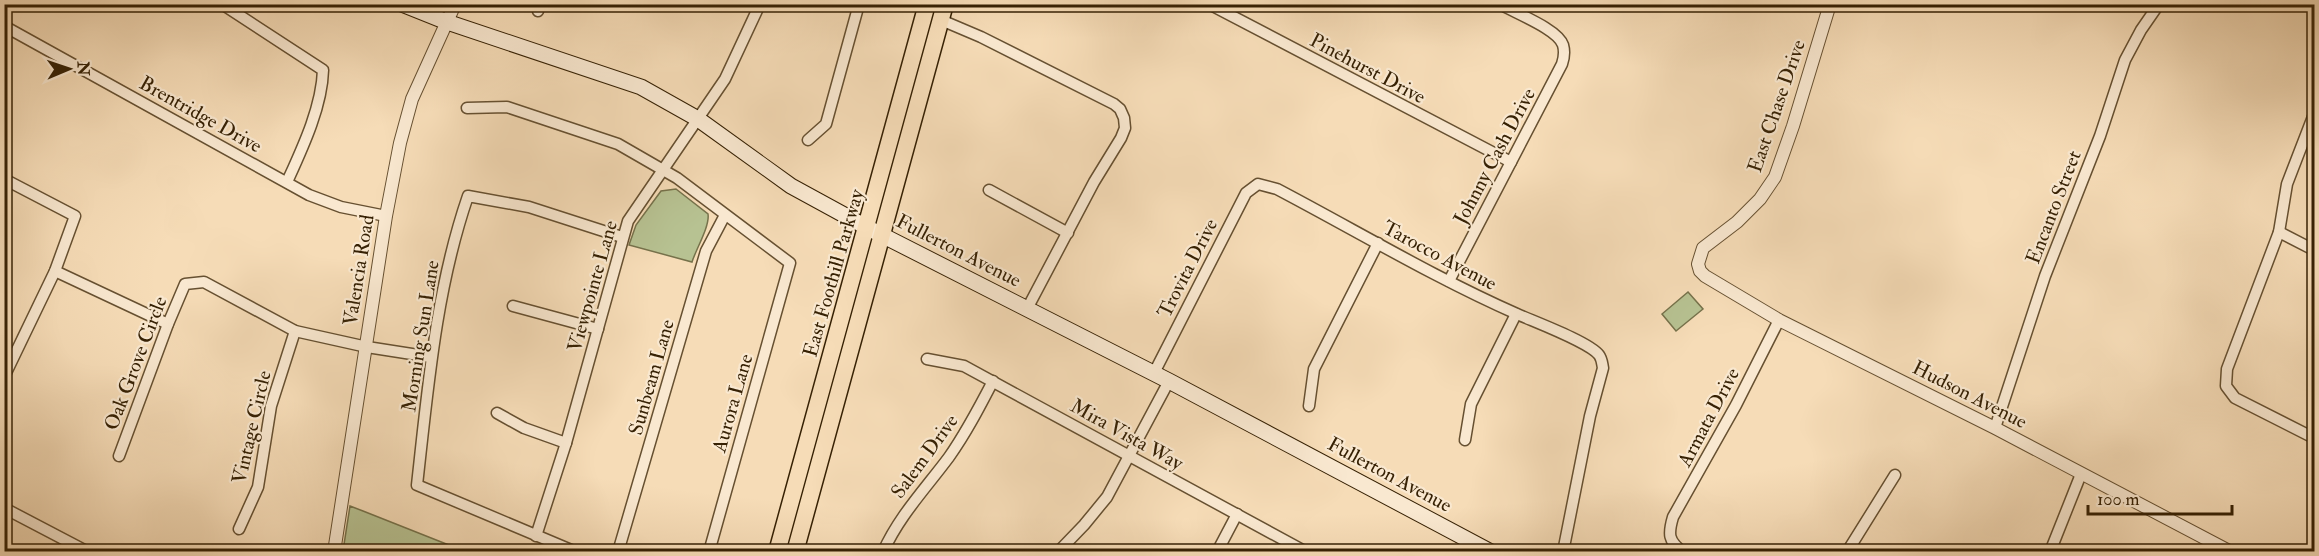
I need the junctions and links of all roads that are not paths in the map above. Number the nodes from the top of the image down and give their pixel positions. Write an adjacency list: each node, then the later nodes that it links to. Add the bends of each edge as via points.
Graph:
1 (222, 4): 21 (street, via 322,70 322,83 303,146)
2 (402, 4): 12 (main road, Fullerton Avenue)
3 (455, 4): 12 (street, Valencia Road)
4 (760, 4): 16 (street, Viewpointe Lane, via 726,79)
5 (859, 4): 17 (street, via 826,124)
6 (927, 4): 26 (main road, East Foothill Parkway)
7 (1209, 4): 18 (street, Pinehurst Drive)
8 (1500, 4): 18 (street, Johnny Cash Drive, via 1551,31 1564,46 1562,64)
9 (1830, 4): 33 (street, East Chase Drive, via 1775,177 1737,222 1703,248)
10 (2159, 4): 52 (street, Encanto Street, via 2125,60 2045,276)
11 (943, 12): 28 (street, via 1120,109 1125,128 1121,138); 29 (main road, East Foothill Parkway)
12 (447, 22): 16 (main road, Fullerton Avenue, via 641,87); 25 (street, Valencia Road, via 412,99)
13 (4, 26): 21 (street, Brentridge Drive)
14 (467, 108): 19 (street, via 507,107 618,144)
15 (2314, 114): 27 (street, via 2287,184)
16 (698, 119): 19 (street, Viewpointe Lane); 26 (main road, Fullerton Avenue, via 791,186)
17 (808, 140)
18 (1511, 162): 35 (street, Johnny Cash Drive)
19 (665, 170): 24 (street); 30 (street, Viewpointe Lane, via 628,221)
20 (4, 179): 34 (street, via 75,216)
21 (286, 182): 25 (street, Brentridge Drive, via 341,207)
22 (1258, 184): 31 (street, Tarocco Avenue, via 1277,189); 46 (street, Trovita Drive, via 1246,193)
23 (989, 190): 28 (street)
24 (725, 215): 67 (street, Sunbeam Lane, via 706,251); 68 (street, Aurora Lane, via 790,264)
25 (386, 216): 43 (street, Valencia Road)
26 (867, 228): 29 (main road, Fullerton Avenue); 69 (main road, East Foothill Parkway)
27 (2279, 232): 32 (street); 53 (street, via 2227,369 2226,386 2235,398)
28 (1068, 233): 37 (street)
29 (883, 235): 37 (main road, Fullerton Avenue); 70 (main road, East Foothill Parkway)
30 (622, 237): 41 (street, Viewpointe Lane); 44 (street, Morning Sun Lane, via 529,207 468,196 454,237)
31 (1378, 243): 35 (street, Tarocco Avenue); 50 (street, via 1314,369)
32 (2314, 250)
33 (1698, 264): 39 (street, Hudson Avenue, via 1705,276)
34 (55, 271): 40 (street); 47 (street)
35 (1449, 281): 38 (street, Tarocco Avenue)
36 (513, 306): 41 (street)
37 (1027, 309): 46 (main road, Fullerton Avenue)
38 (1516, 314): 54 (street, via 1470,404); 76 (street, Tarocco Avenue, via 1592,349 1602,361)
39 (1779, 320): 52 (street, Hudson Avenue); 77 (street, Armata Drive, via 1673,518 1669,531 1673,544)
40 (168, 324): 42 (street, Oak Grove Circle, via 185,285 204,282); 56 (street, Oak Grove Circle)
41 (598, 329): 55 (street, Viewpointe Lane)
42 (295, 331): 43 (street); 62 (street, Vintage Circle, via 271,406 258,488)
43 (367, 347): 44 (street); 65 (street, Valencia Road)
44 (431, 357): 63 (street, Morning Sun Lane, via 417,485)
45 (927, 359): 48 (street, Mira Vista Way, via 964,366)
46 (1154, 373): 49 (main road, Fullerton Avenue)
47 (4, 377)
48 (993, 381): 57 (street, Mira Vista Way); 71 (street, Salem Drive, via 972,424 913,502)
49 (1169, 381): 57 (street); 75 (main road, Fullerton Avenue)
50 (1309, 406)
51 (498, 413): 55 (street, via 524,428)
52 (1995, 428): 58 (street, Hudson Avenue)
53 (2314, 438)
54 (1465, 440)
55 (566, 443): 63 (street, Viewpointe Lane)
56 (119, 456)
57 (1128, 456): 61 (street, Mira Vista Way); 72 (street, via 1107,497)
58 (2081, 474): 79 (street); 80 (street, Hudson Avenue)
59 (1895, 475): 78 (street)
60 (4, 508): 64 (street)
61 (1237, 514): 73 (street); 74 (street, Mira Vista Way)
62 (239, 529)
63 (536, 536): 66 (street)
64 (88, 552)
65 (334, 552)
66 (576, 552)
67 (618, 552)
68 (709, 552)
69 (777, 552)
70 (795, 552)
71 (883, 552)
72 (1058, 552)
73 (1217, 552)
74 (1306, 552)
75 (1491, 552)
76 (1563, 552)
77 (1683, 552)
78 (1847, 552)
79 (2050, 552)
80 (2231, 552)

